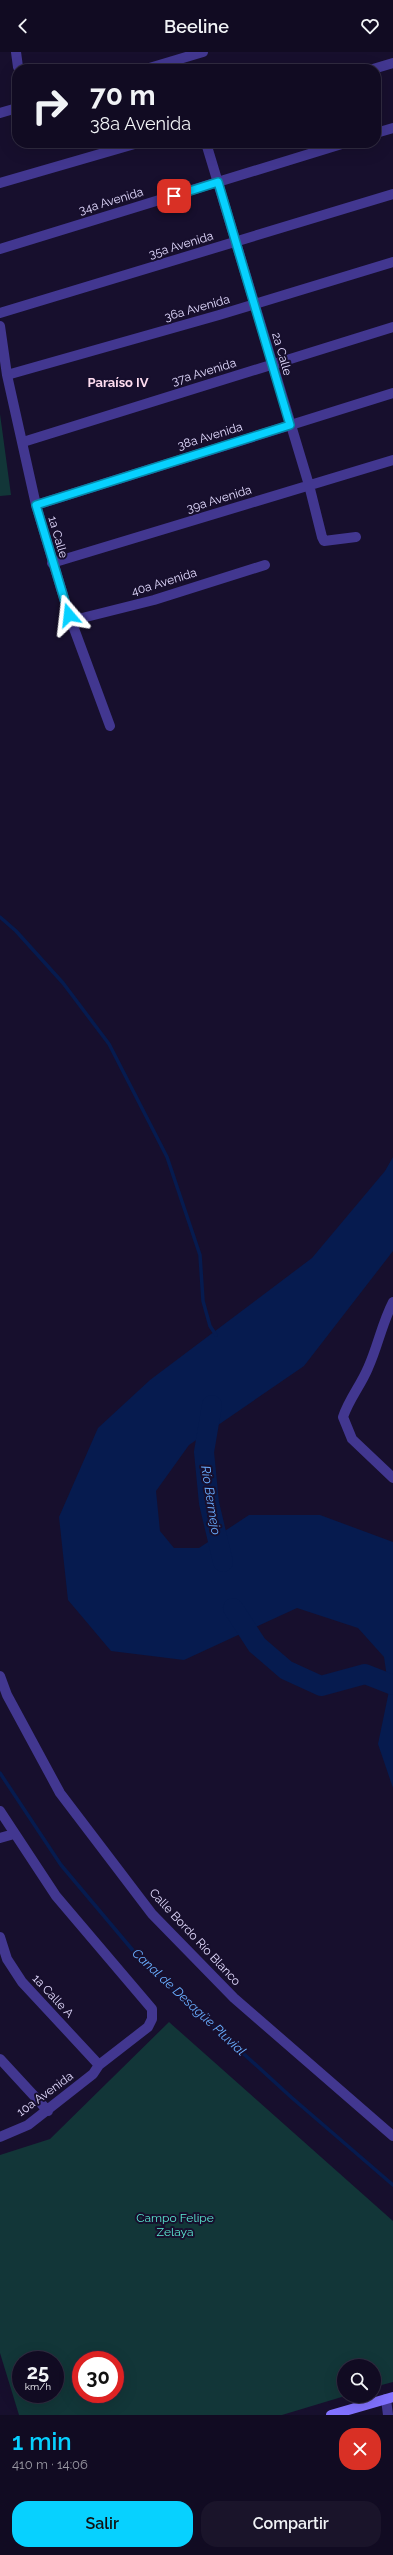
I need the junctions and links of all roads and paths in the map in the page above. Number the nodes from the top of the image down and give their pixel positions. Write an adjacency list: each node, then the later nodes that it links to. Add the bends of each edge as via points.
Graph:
1 (16, 52): 5 (street)
2 (203, 52): 3 (street)
3 (180, 55): 6 (street)
4 (393, 63): 7 (street)
5 (18, 64)
6 (158, 64)
7 (381, 67)
8 (12, 109): 9 (street)
9 (0, 113)
10 (393, 128): 11 (street)
11 (381, 132)
12 (121, 148): 16 (street)
13 (208, 148): 15 (street, 2a Calle)
14 (329, 148): 15 (street, 34a Avenida)
15 (218, 182): 18 (street, 2a Calle); 19 (street, 34a Avenida)
16 (0, 183)
17 (393, 194): 18 (street, 35a Avenida)
18 (237, 242): 21 (street, 2a Calle); 22 (street, 35a Avenida)
19 (0, 249)
20 (393, 262): 21 (street, 36a Avenida)
21 (255, 305): 25 (street, 2a Calle); 26 (street, 36a Avenida)
22 (0, 314)
23 (0, 326): 26 (street, 1a Calle)
24 (393, 327): 25 (street, 37a Avenida)
25 (272, 365): 28 (street, 2a Calle); 29 (street, 37a Avenida)
26 (7, 375): 29 (street, 1a Calle)
27 (393, 393): 28 (street, 38a Avenida)
28 (290, 425): 31 (street, 2a Calle); 32 (street, 38a Avenida)
29 (23, 442): 32 (street, 1a Calle)
30 (393, 460): 31 (street, 39a Avenida)
31 (309, 485): 33 (street, 2a Calle, via 324,541); 34 (street, 39a Avenida)
32 (36, 505): 34 (street, 1a Calle)
33 (356, 537)
34 (52, 563): 36 (street, 1a Calle)
35 (265, 564): 36 (street, 40a Avenida, via 140,603 82,618)
36 (69, 615): 37 (street, 1a Calle)
37 (110, 726)
38 (393, 1302): 39 (street, via 385,1317 376,1351 364,1379 343,1417 352,1439)
39 (393, 1478)
40 (0, 1676): 49 (street, Calle Bordo Río Blanco, via 7,1695 60,1793 152,1914 234,1998)
41 (0, 1811): 42 (street)
42 (14, 1834): 43 (street); 46 (street, 10a Avenida, via 56,1896 152,2009 152,2019 148,2027)
43 (0, 1838)
44 (0, 1937): 46 (street, 1a Calle A, via 7,1960 22,1982)
45 (0, 2059): 47 (street)
46 (100, 2065): 47 (street, 10a Avenida, via 93,2074)
47 (48, 2111): 48 (street, 10a Avenida, via 28,2125)
48 (0, 2136)
49 (393, 2136)
50 (390, 2398): 51 (street); 52 (street)
51 (331, 2415)
52 (388, 2415)

